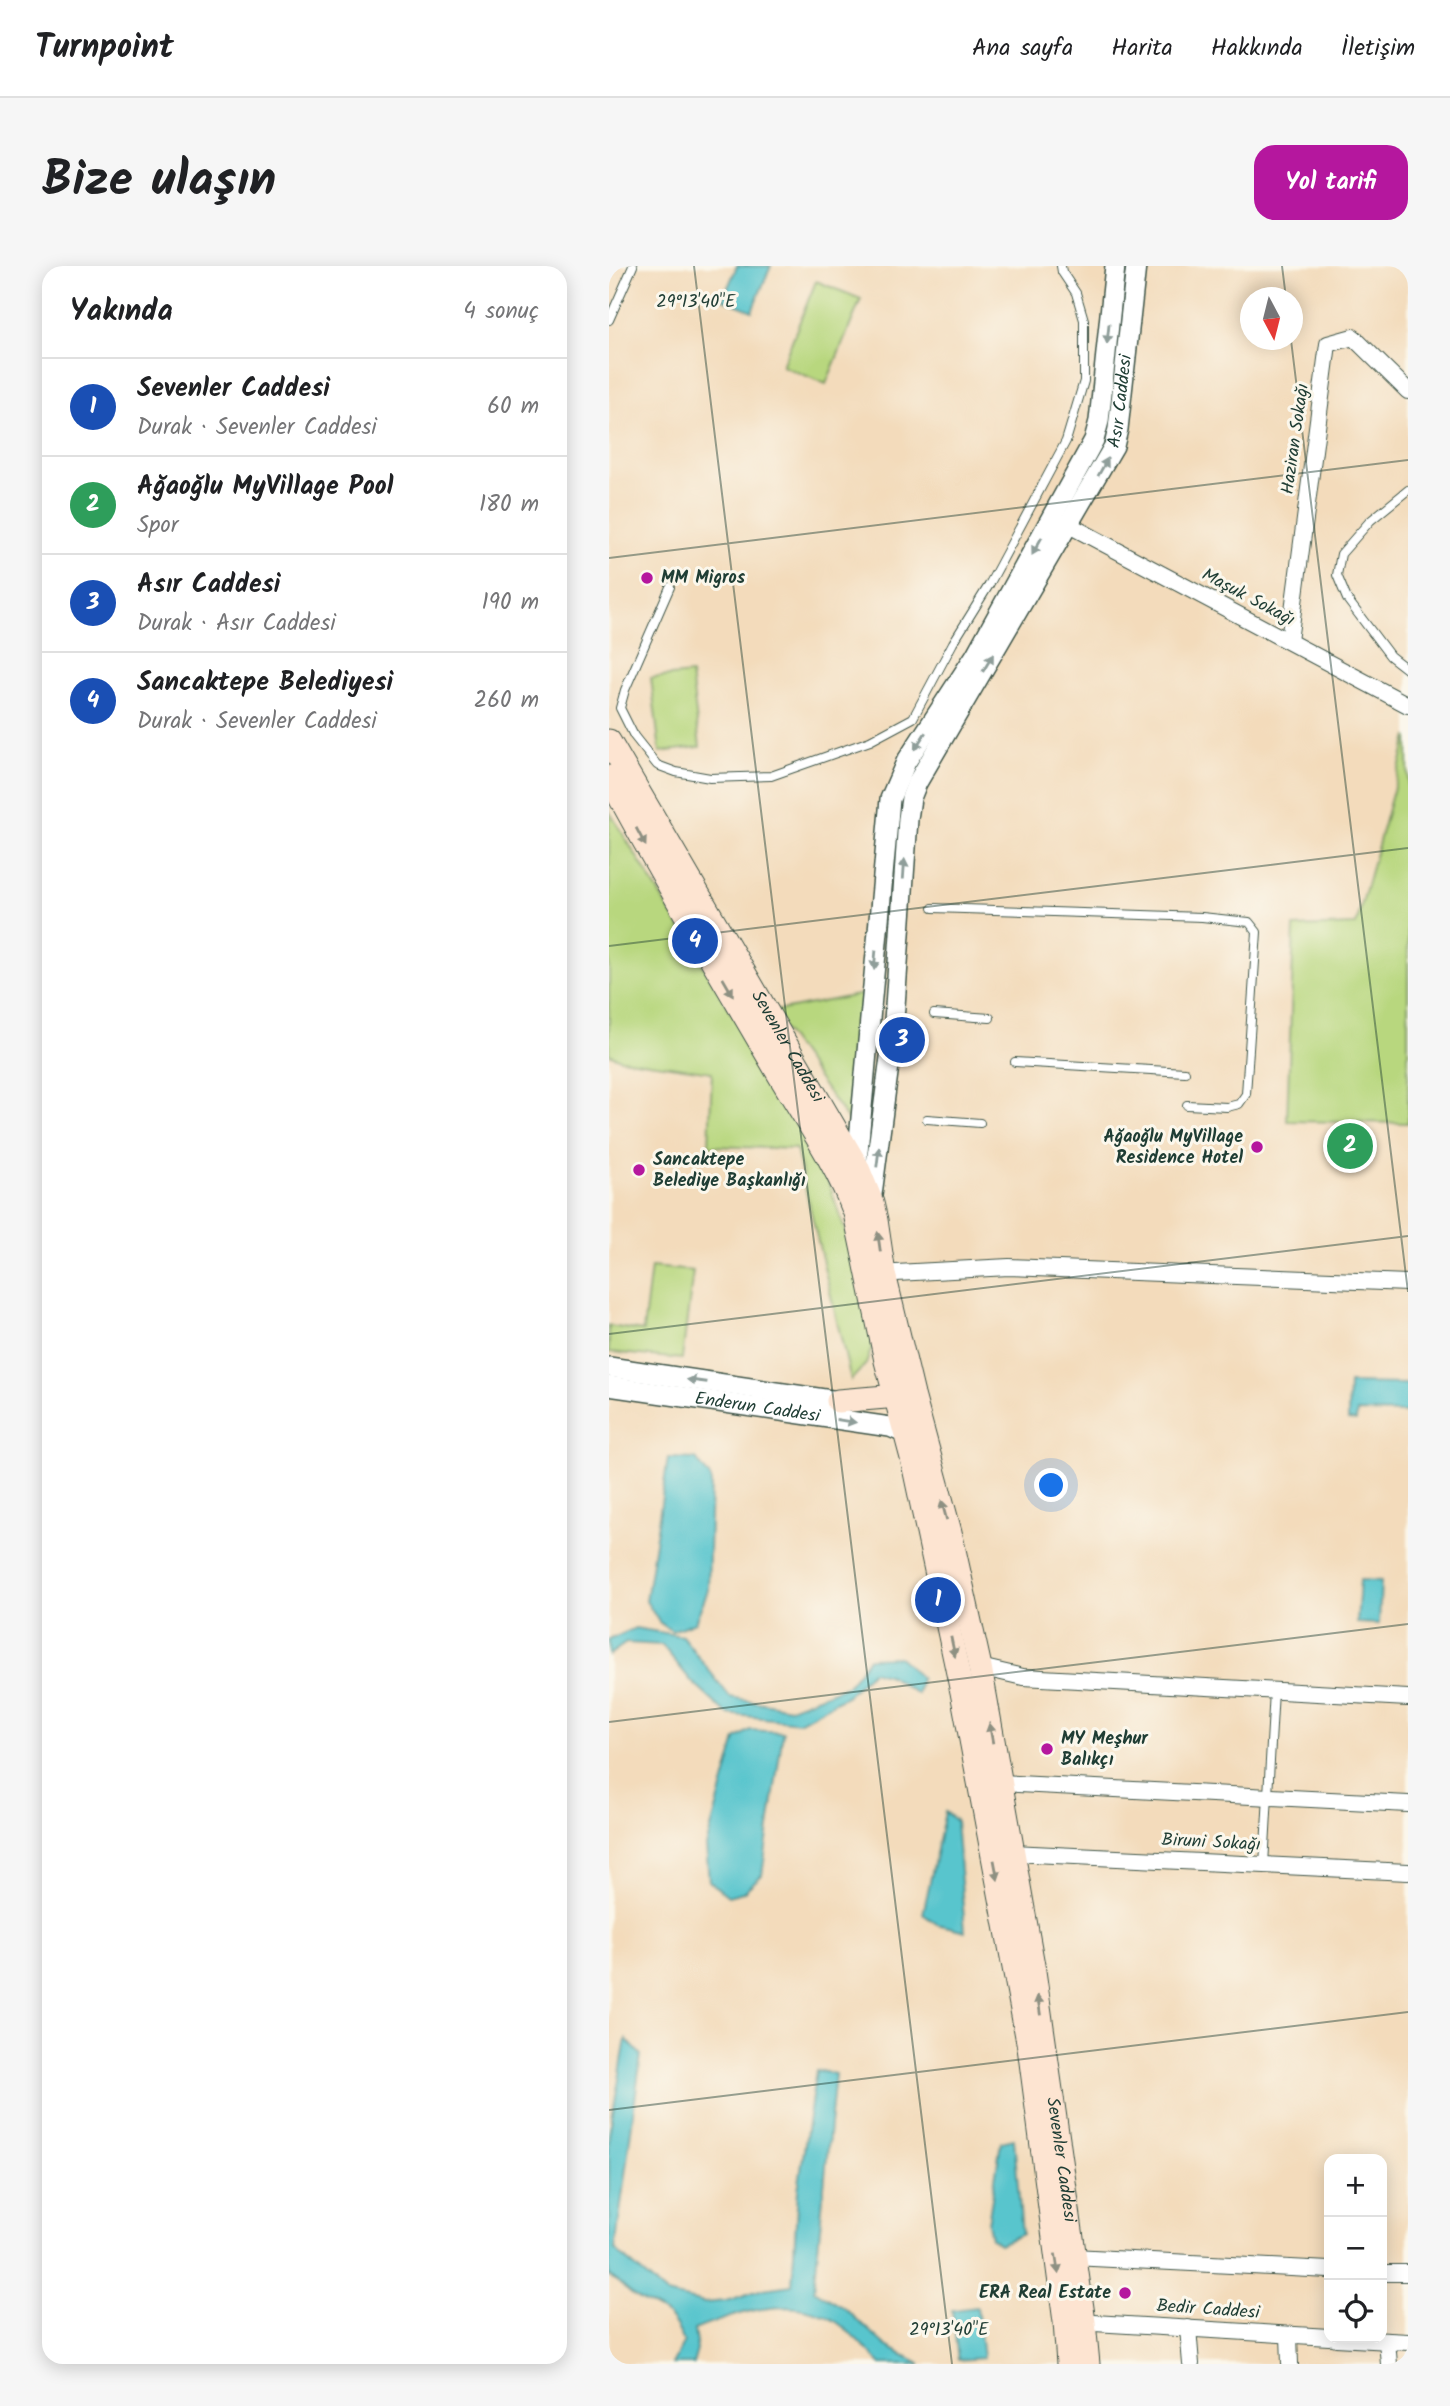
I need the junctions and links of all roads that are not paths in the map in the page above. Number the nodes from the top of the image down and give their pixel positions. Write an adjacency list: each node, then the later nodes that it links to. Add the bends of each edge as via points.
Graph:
1 (633, 266): 5 (lane)
2 (1061, 266): 9 (lane, via 1084,320 1084,381 1066,442 913,718 870,741 771,776 710,778 657,765 634,736 620,708)
3 (1115, 266): 8 (street, Asır Caddesi, one-way to 8, via 1099,421)
4 (1136, 266): 8 (street, Asır Caddesi, one-way to 4, via 1114,446)
5 (609, 320)
6 (1408, 391): 10 (street, Haziran Sokağı, via 1353,337 1328,344)
7 (1408, 490): 11 (lane, via 1370,521 1341,554 1337,575 1347,599 1391,656)
8 (1062, 520): 10 (street, Maşuk Sokağı); 23 (street, Asır Caddesi, one-way to 23, via 906,762 890,799); 24 (street, Asır Caddesi, one-way to 8, via 893,1035 912,798)
9 (670, 587)
10 (1289, 641): 12 (street, Maşuk Sokağı)
11 (1408, 670)
12 (1408, 705)
13 (609, 740): 23 (main road, Sevenler Caddesi)
14 (609, 777): 24 (main road, Sevenler Caddesi, one-way to 24, via 655,864)
15 (933, 908): 20 (lane, via 1249,922 1257,932 1246,1094 1239,1104 1227,1107)
16 (934, 1014): 17 (lane)
17 (990, 1018)
18 (1015, 1062): 19 (lane)
19 (1185, 1072)
20 (1187, 1105)
21 (927, 1119): 22 (lane)
22 (980, 1123)
23 (857, 1166): 24 (main road, Sevenler Caddesi)
24 (861, 1201): 25 (main road, Sevenler Caddesi)
25 (876, 1274): 26 (street, via 1009,1267); 27 (main road, Sevenler Caddesi); 30 (main road, Sevenler Caddesi)
26 (1408, 1283)
27 (886, 1361): 30 (main road, Sevenler Caddesi); 31 (main road, via 880,1376)
28 (609, 1367): 31 (street, Enderun Caddesi, one-way to 28)
29 (609, 1386): 32 (street, Enderun Caddesi, one-way to 32, via 877,1425)
30 (904, 1396): 31 (main road); 32 (main road, Sevenler Caddesi); 33 (main road, Sevenler Caddesi, one-way to 30, via 950,1532)
31 (838, 1401)
32 (904, 1433): 46 (main road, Sevenler Caddesi, one-way to 46, via 963,1692)
33 (980, 1667): 34 (street, via 1023,1677); 36 (main road, Sevenler Caddesi, one-way to 33)
34 (1274, 1691): 35 (street); 37 (lane)
35 (1408, 1698)
36 (1000, 1783): 37 (street); 39 (main road, Sevenler Caddesi)
37 (1268, 1797): 38 (street); 40 (lane)
38 (1408, 1804)
39 (1012, 1853): 40 (street, Biruni Sokağı); 42 (main road, Sevenler Caddesi, one-way to 39, via 1034,1971)
40 (1264, 1865): 41 (street, Biruni Sokağı)
41 (1408, 1871)
42 (1073, 2257): 44 (street); 46 (main road, Sevenler Caddesi)
43 (1406, 2269): 45 (street)
44 (1324, 2270)
45 (1387, 2272)
46 (1075, 2322): 47 (street, Bedir Caddesi); 53 (main road, Sevenler Caddesi); 54 (main road, Sevenler Caddesi)
47 (1188, 2328): 48 (street, Bedir Caddesi); 55 (street)
48 (1289, 2335): 49 (street, Bedir Caddesi); 56 (street)
49 (1324, 2337)
50 (1387, 2340): 51 (street)
51 (1408, 2342)
52 (1381, 2343): 57 (street)
53 (1068, 2364)
54 (1088, 2364)
55 (1191, 2364)
56 (1290, 2364)
57 (1389, 2364)

